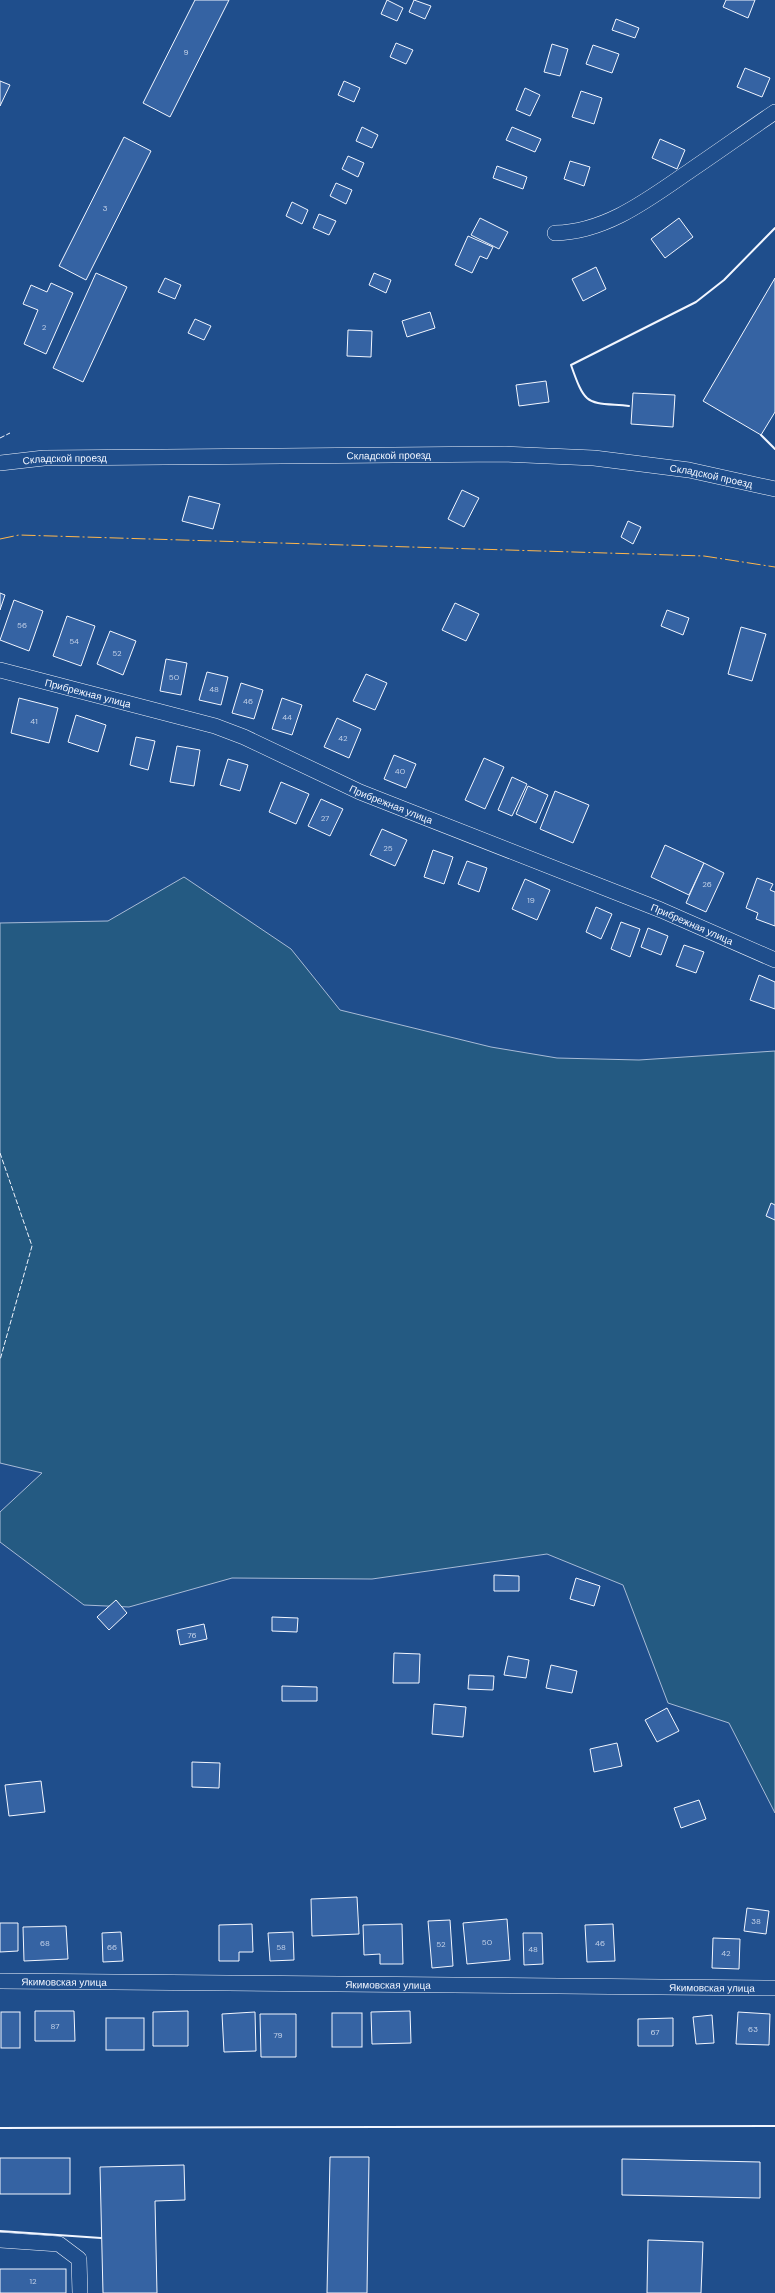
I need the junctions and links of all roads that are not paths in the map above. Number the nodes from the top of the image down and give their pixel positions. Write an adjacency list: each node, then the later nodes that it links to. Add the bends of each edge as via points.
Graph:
1 (775, 112): 2 (street, via 643,203 605,223 574,233)
2 (555, 233)
3 (0, 463): 4 (street, Складской проезд, via 44,458 505,454 594,458 689,470)
4 (775, 489)
5 (0, 670): 6 (street, Прибрежная улица, via 229,731 360,792 661,910)
6 (775, 960)
7 (0, 1981): 8 (street, Якимовская улица)
8 (775, 1988)
9 (0, 2240): 10 (street, via 59,2244 79,2259)
10 (80, 2293)

